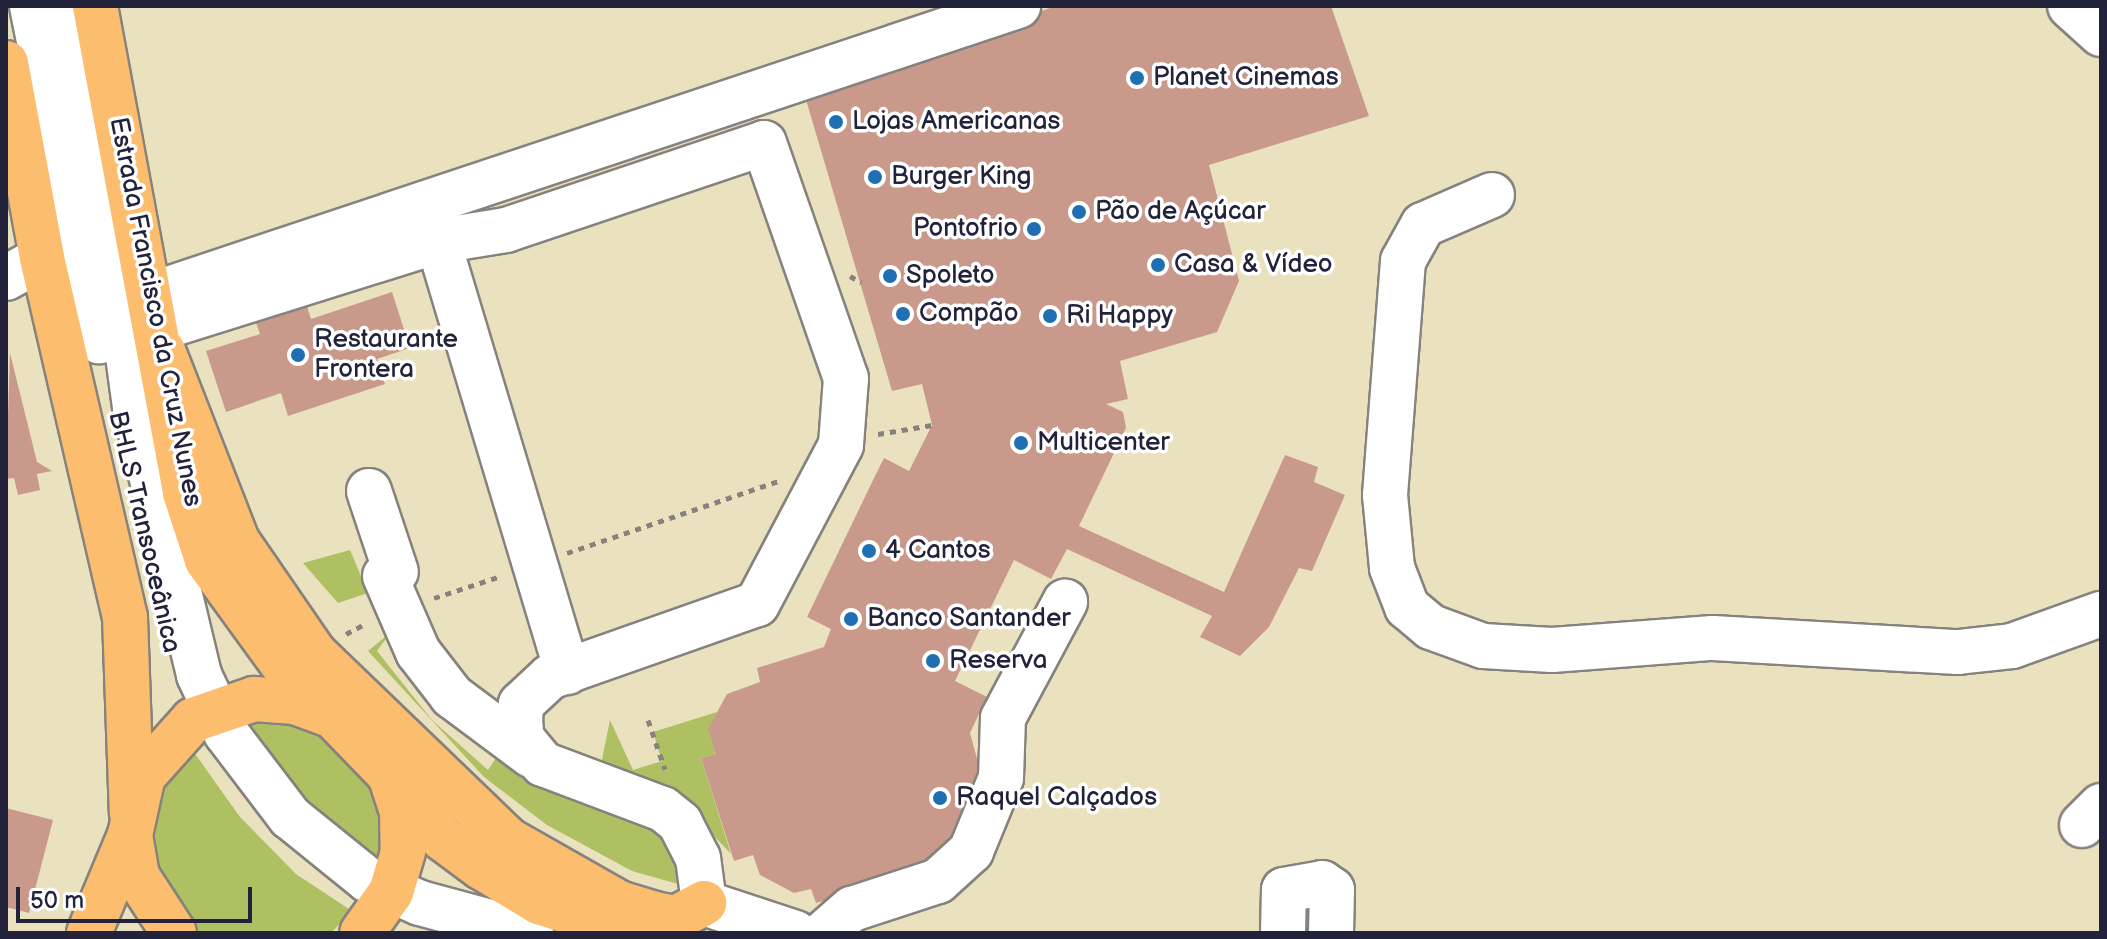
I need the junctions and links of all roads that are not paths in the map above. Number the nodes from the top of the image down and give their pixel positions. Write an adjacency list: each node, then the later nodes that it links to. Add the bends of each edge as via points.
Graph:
1 (32, 6): 11 (street, BHLS Transoceânica)
2 (67, 6): 13 (street, BHLS Transoceânica, via 104,178)
3 (95, 6): 12 (main road, Estrada Francisco da Cruz Nunes)
4 (1018, 6): 12 (street)
5 (2070, 6): 6 (street)
6 (2101, 34)
7 (6, 63): 8 (main road)
8 (13, 138): 11 (main road)
9 (1492, 195): 17 (street, via 1423,225 1403,261 1385,495 1392,568 1407,607 1431,627 1483,646 1552,650 1713,638 1958,652 2012,646)
10 (438, 241): 12 (street); 18 (street); 18 (street, via 506,230 764,143 846,378 833,462 757,604)
11 (42, 263): 19 (street, BHLS Transoceânica); 23 (main road, via 66,346 125,617)
12 (159, 324): 15 (main road, Estrada Francisco da Cruz Nunes); 25 (main road, via 237,541 290,628 508,840 607,896)
13 (135, 408): 15 (street); 19 (street, BHLS Transoceânica)
14 (369, 491): 21 (street, via 418,652 452,696)
15 (185, 493): 20 (main road, Estrada Francisco da Cruz Nunes, via 216,573 289,673)
16 (1065, 602): 31 (street, via 1003,718 1001,778 971,851 946,876 852,909)
17 (2101, 614)
18 (567, 672): 21 (street, via 533,687 521,704 522,739)
19 (204, 714): 20 (main road, via 268,700); 23 (main road, via 143,776); 24 (street, BHLS Transoceânica)
20 (333, 716): 22 (main road, Estrada Francisco da Cruz Nunes)
21 (531, 755): 25 (street, via 574,782 663,809 680,823 698,858)
22 (390, 775): 24 (main road, via 402,813 403,852); 25 (main road, via 442,838 539,902)
23 (131, 824): 26 (main road); 27 (main road, via 137,876)
24 (378, 912): 28 (street, BHLS Transoceânica); 29 (street, BHLS Transoceânica)
25 (678, 925): 30 (street)
26 (89, 933)
27 (174, 933)
28 (447, 933)
29 (531, 933)
30 (795, 933)
31 (824, 933)
32 (1283, 933): 33 (street, via 1284,890 1322,883 1332,890)
33 (1331, 933)

